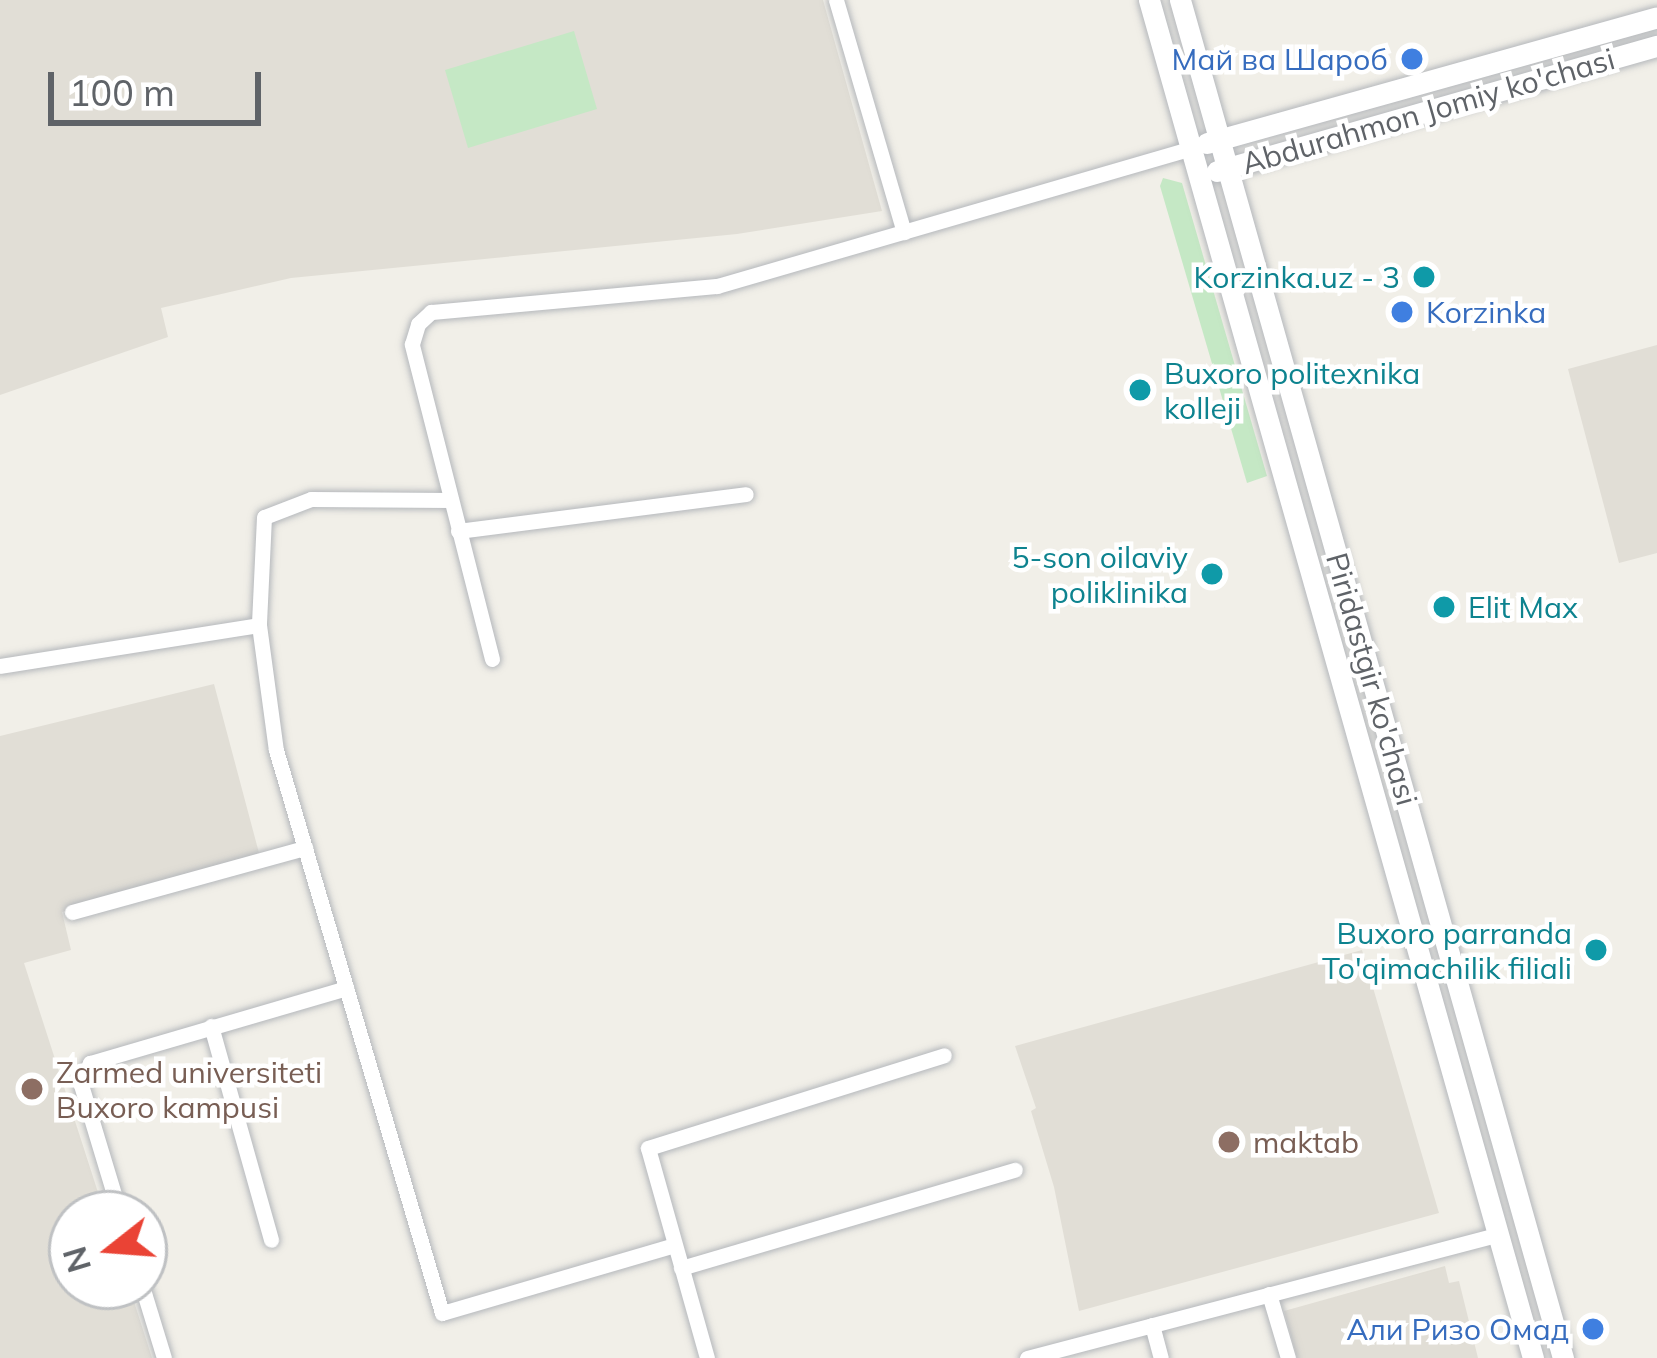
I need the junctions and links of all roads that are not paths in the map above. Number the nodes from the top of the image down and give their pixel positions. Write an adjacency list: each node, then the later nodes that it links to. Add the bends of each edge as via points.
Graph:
1 (836, 0): 10 (street)
2 (1149, 0): 7 (main road, Piridastgir ko'chasi)
3 (1180, 0): 6 (main road, Piridastgir ko'chasi)
4 (1657, 17): 6 (main road, Abdurahmon Jomiy ko'chasi)
5 (1657, 46): 8 (main road, Abdurahmon Jomiy ko'chasi)
6 (1218, 139): 7 (main road, Abdurahmon Jomiy ko'chasi); 8 (main road, Piridastgir ko'chasi)
7 (1191, 148): 9 (main road, Piridastgir ko'chasi); 10 (street)
8 (1227, 168): 9 (main road, Abdurahmon Jomiy ko'chasi); 38 (main road, Piridastgir ko'chasi)
9 (1199, 177): 24 (main road, Piridastgir ko'chasi)
10 (904, 232): 12 (street, via 716,286 430,312 412,344)
11 (746, 494): 13 (street)
12 (450, 500): 13 (street); 14 (street, via 311,500 264,517)
13 (458, 531): 15 (street)
14 (259, 625): 16 (street); 17 (street, via 276,750)
15 (492, 659)
16 (0, 666)
17 (305, 848): 18 (street); 19 (street)
18 (72, 912)
19 (346, 988): 20 (street); 26 (street, via 442,1313)
20 (211, 1026): 23 (street, via 90,1063 82,1074); 25 (street)
21 (944, 1055): 26 (street, via 648,1148)
22 (1015, 1170): 27 (street)
23 (113, 1190)
24 (1498, 1234): 28 (street); 37 (main road, Piridastgir ko'chasi)
25 (272, 1240)
26 (674, 1246): 27 (street)
27 (681, 1268): 33 (street)
28 (1269, 1294): 30 (street); 36 (street)
29 (149, 1310): 32 (street)
30 (1152, 1325): 31 (street); 35 (street)
31 (1077, 1352): 34 (street)
32 (164, 1358)
33 (707, 1358)
34 (1027, 1358)
35 (1161, 1358)
36 (1288, 1358)
37 (1533, 1358)
38 (1563, 1358)

